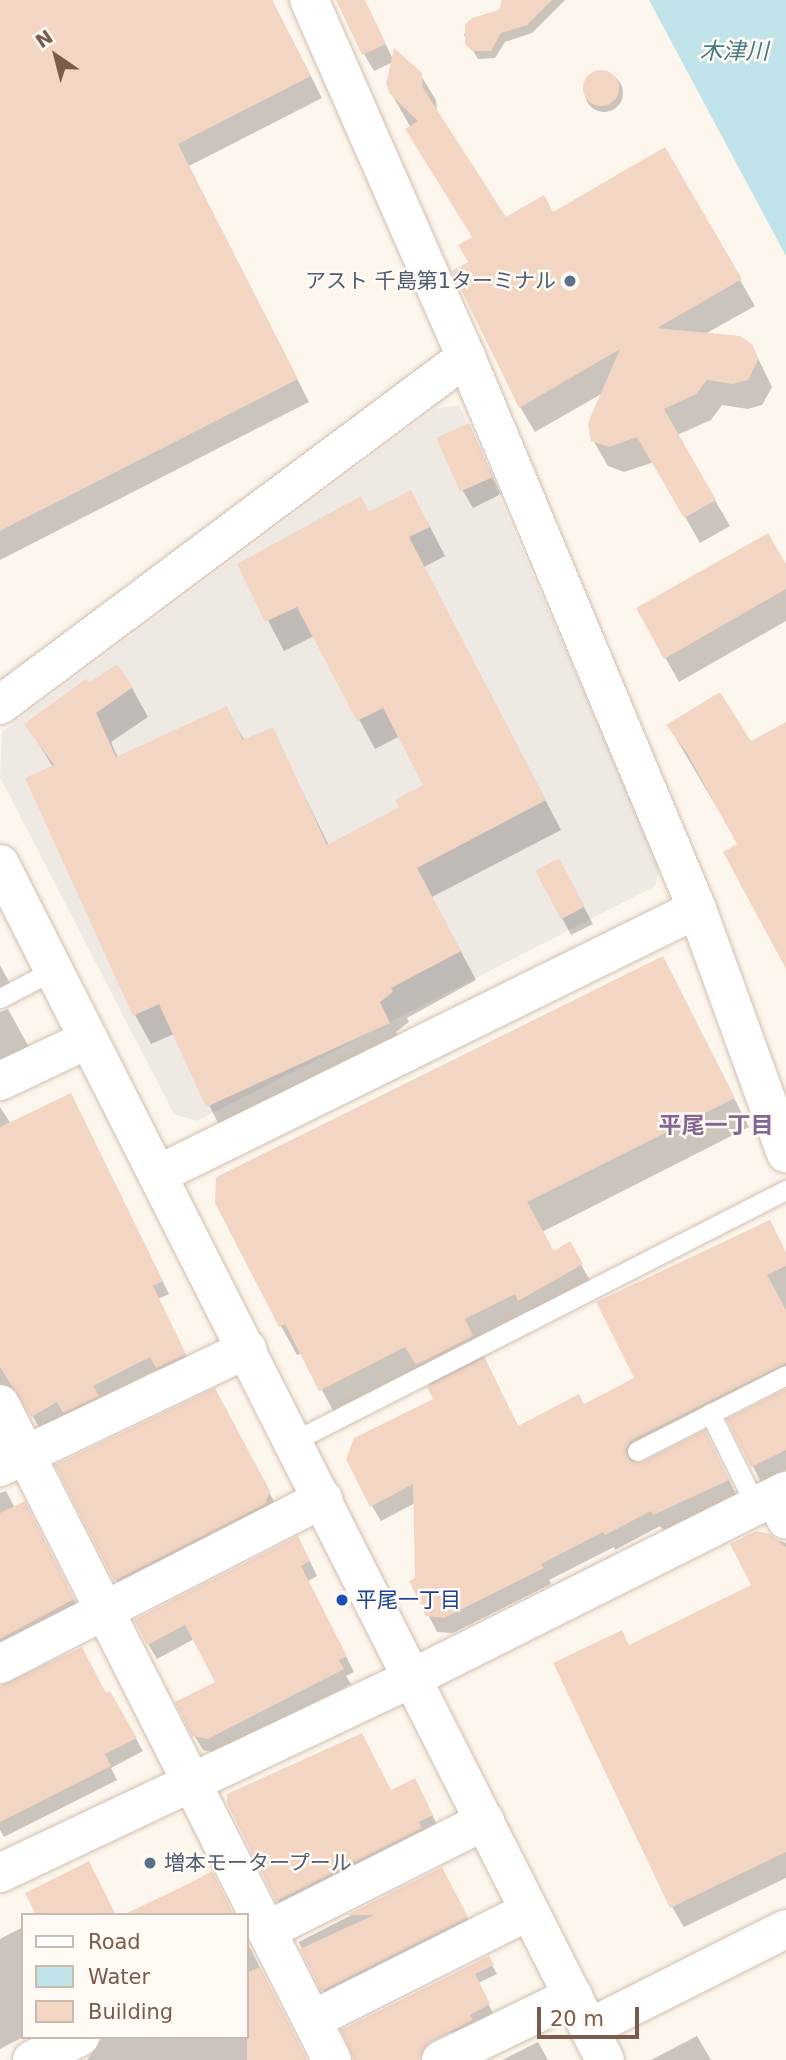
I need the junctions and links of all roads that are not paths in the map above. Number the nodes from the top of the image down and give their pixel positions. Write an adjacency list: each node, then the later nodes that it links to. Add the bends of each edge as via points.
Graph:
1 (309, 0): 2 (street)
2 (466, 357): 3 (street); 5 (street)
3 (0, 705)
4 (3, 877): 6 (street)
5 (697, 909): 10 (street); 11 (street)
6 (54, 970): 7 (lane); 8 (street)
7 (0, 998)
8 (89, 1039): 9 (street); 11 (street)
9 (0, 1081)
10 (786, 1153)
11 (159, 1174): 13 (street)
12 (786, 1190): 17 (lane)
13 (247, 1349): 17 (street); 19 (street)
14 (786, 1375): 16 (lane)
15 (0, 1404): 19 (street)
16 (710, 1413): 18 (lane); 21 (lane)
17 (292, 1442): 20 (street)
18 (637, 1451)
19 (13, 1461): 22 (street)
20 (323, 1499): 22 (street, via 116,1603); 24 (street)
21 (776, 1503): 24 (street)
22 (106, 1613): 23 (street); 25 (street)
23 (0, 1664)
24 (412, 1678): 25 (street); 26 (street)
25 (193, 1780): 27 (street); 30 (street)
26 (485, 1821): 28 (street); 30 (street)
27 (0, 1873)
28 (529, 1911): 31 (street); 32 (street)
29 (786, 1928): 32 (street)
30 (263, 1944): 31 (street)
31 (312, 2020): 36 (street)
32 (589, 2028): 34 (street)
33 (76, 2039): 35 (street)
34 (449, 2058)
35 (36, 2059)
36 (332, 2060)

